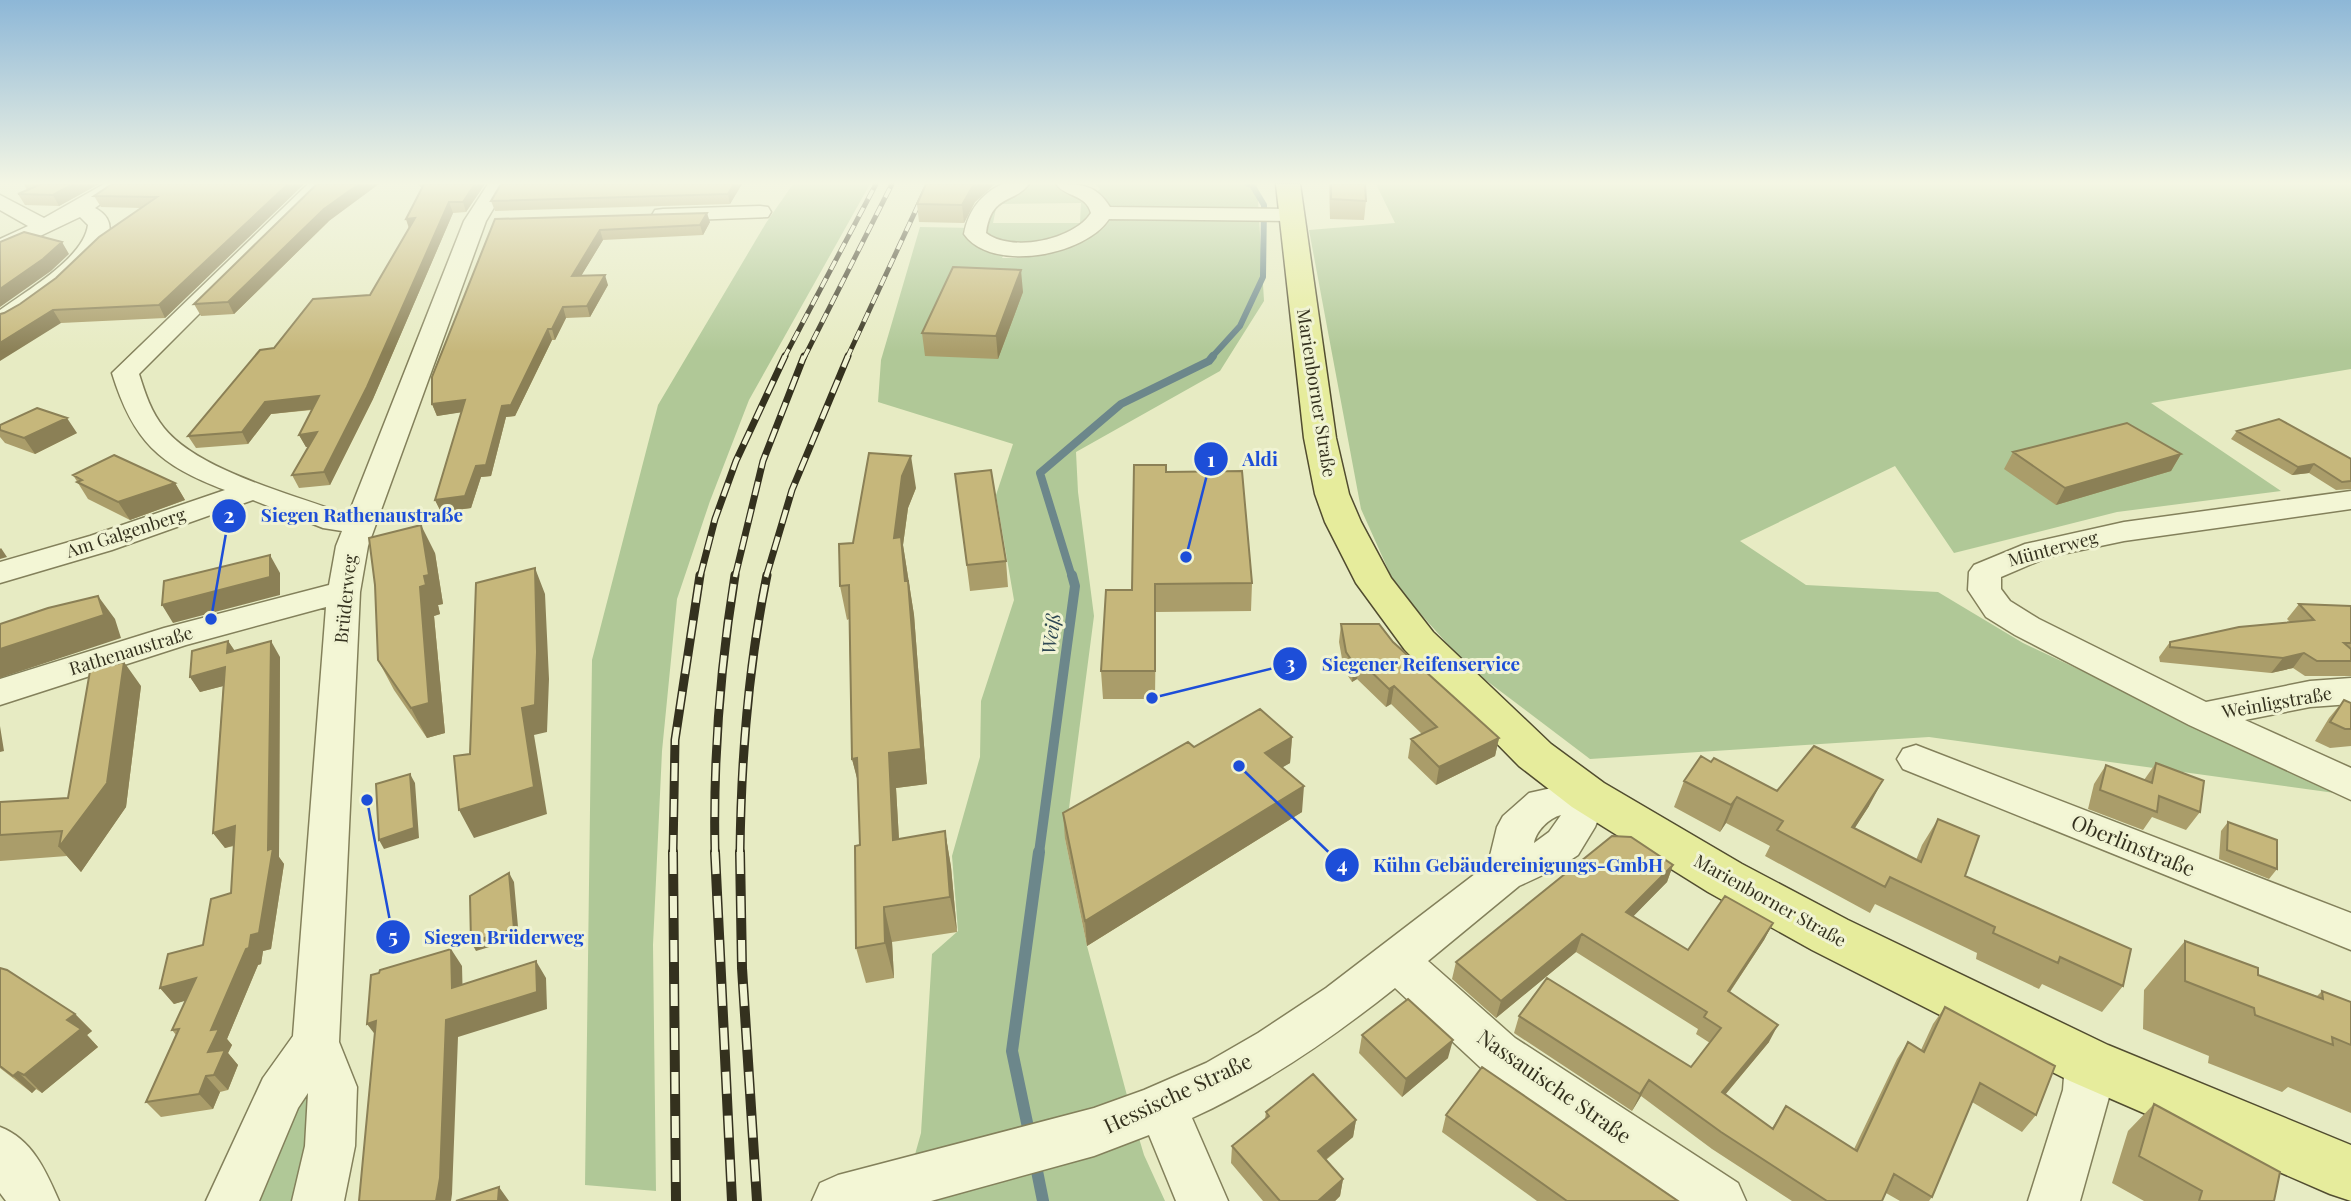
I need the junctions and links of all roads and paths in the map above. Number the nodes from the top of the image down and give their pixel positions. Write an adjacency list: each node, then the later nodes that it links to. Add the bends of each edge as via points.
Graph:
1 (17, 240): 8 (street)
2 (97, 240): 9 (street, via 78,262)
3 (261, 240): 10 (street, via 125,373 137,409 155,436 197,470)
4 (468, 240): 12 (street, Brüderweg)
5 (983, 240): 6 (street, via 1006,250)
6 (1062, 240)
7 (1290, 240): 20 (main road, Marienborner Straße, via 1332,494 1357,552 1401,618 1449,674 1535,755)
8 (0, 248)
9 (0, 321)
10 (251, 491): 12 (street, via 334,521); 13 (street, Am Galgenberg)
11 (2351, 500): 17 (street, Münterweg, via 2156,524 2029,552 1985,572 1984,590 1998,609)
12 (362, 523): 14 (street, Brüderweg, via 352,546)
13 (0, 573)
14 (344, 592): 16 (street, Rathenaustraße, via 176,636); 23 (street, Brüderweg)
15 (2351, 691): 17 (street, Weinligstraße, via 2310,694)
16 (0, 692)
17 (2202, 716): 19 (street)
18 (1916, 759): 21 (street, Oberlinstraße)
19 (2351, 785)
20 (1588, 795): 22 (street, Hessische Straße, via 1578,827 1553,853 1507,872); 24 (main road, Marienborner Straße, via 1829,935)
21 (2351, 932)
22 (1397, 961): 25 (street, Hessische Straße, via 1293,1037 1238,1070); 33 (street, Nassauische Straße, via 1498,1053)
23 (316, 1042): 29 (street, via 280,1094); 30 (street, Brüderweg, via 333,1087 330,1146)
24 (2089, 1063): 27 (main road, Marienborner Straße); 34 (street, via 2087,1090)
25 (1162, 1106): 31 (street, Hessische Straße, via 1094,1132); 32 (street)
26 (0, 1151): 28 (street)
27 (2351, 1174)
28 (33, 1201)
29 (232, 1201)
30 (318, 1201)
31 (838, 1201)
32 (1202, 1201)
33 (1720, 1201)
34 (2054, 1201)

